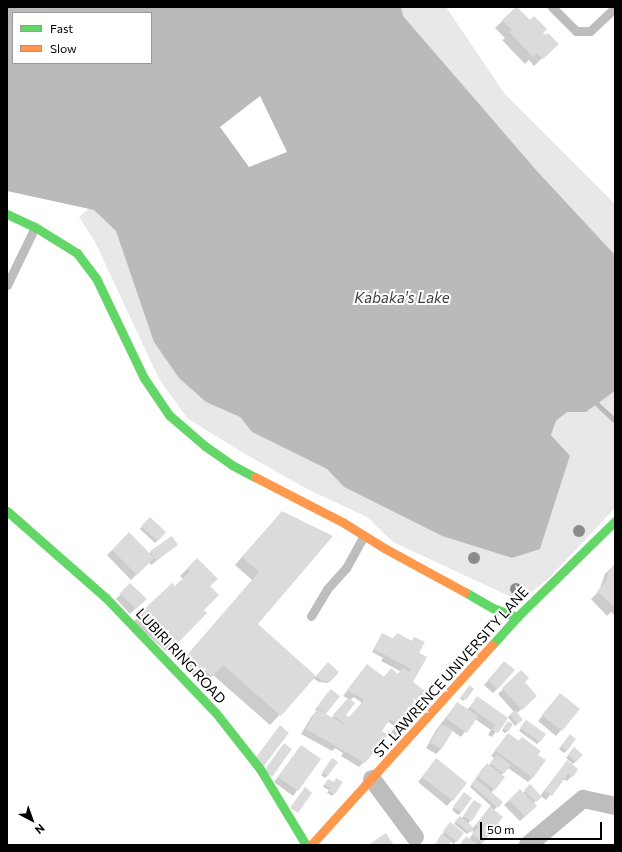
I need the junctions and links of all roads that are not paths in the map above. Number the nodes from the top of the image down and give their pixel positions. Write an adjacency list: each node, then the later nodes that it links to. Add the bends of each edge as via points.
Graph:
1 (552, 7): 2 (lane, via 576,31 590,31)
2 (615, 8)
3 (7, 214): 4 (street)
4 (35, 227): 5 (lane); 8 (street, via 76,253 96,278 144,378 169,415 232,465)
5 (7, 285)
6 (7, 511): 14 (street, LUBIRI RING ROAD, via 106,598 216,713 260,769)
7 (615, 521): 10 (street, ST. LAWRENCE UNIVERSITY LANE)
8 (364, 536): 9 (lane, via 346,568 327,588); 10 (street, via 493,608)
9 (311, 616)
10 (516, 617): 11 (street, ST. LAWRENCE UNIVERSITY LANE)
11 (372, 779): 13 (street); 15 (street, ST. LAWRENCE UNIVERSITY LANE)
12 (615, 806): 16 (street, via 583,799)
13 (415, 837)
14 (306, 845)
15 (311, 845)
16 (528, 845)

